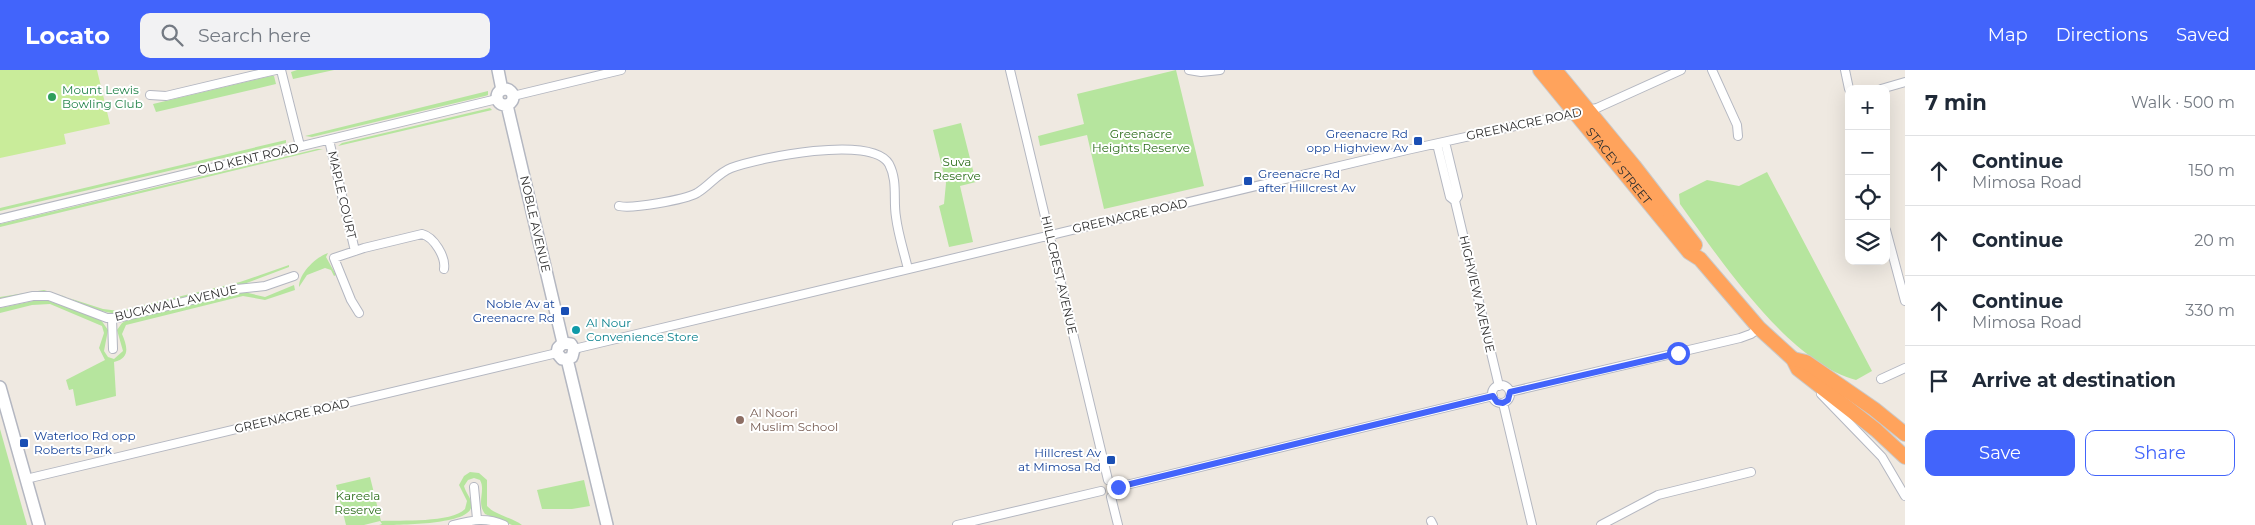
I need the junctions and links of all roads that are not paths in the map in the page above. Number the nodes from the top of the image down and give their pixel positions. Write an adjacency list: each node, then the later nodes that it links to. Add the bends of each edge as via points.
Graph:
1 (276, 70): 16 (street, via 166,96)
2 (281, 70): 22 (street)
3 (498, 70): 17 (street, NOBLE AVENUE)
4 (621, 70): 17 (street, OLD KENT ROAD)
5 (1010, 70): 25 (street, HILLCREST AVENUE)
6 (1189, 70): 7 (street)
7 (1220, 70)
8 (1540, 70): 18 (highway, STACEY STREET)
9 (1555, 70): 18 (highway, STACEY STREET)
10 (1681, 70): 18 (street, GREENACRE ROAD, via 1605,106)
11 (1712, 70): 19 (street, via 1736,124)
12 (1845, 70): 14 (street)
13 (1905, 82): 15 (street)
14 (1848, 85)
15 (1890, 86)
16 (150, 95)
17 (505, 97): 20 (street, OLD KENT ROAD); 38 (street, NOBLE AVENUE)
18 (1582, 112): 21 (street, GREENACRE ROAD); 35 (highway, STACEY STREET, via 1673,215 1697,248 1700,259)
19 (1738, 136)
20 (329, 140): 22 (street, OLD KENT ROAD); 27 (street, MAPLE COURT)
21 (1441, 143): 25 (street, GREENACRE ROAD); 43 (street, HIGHVIEW AVENUE, via 1450,198 1455,201)
22 (300, 146): 24 (street, OLD KENT ROAD)
23 (619, 206): 29 (street, via 635,207 694,194 731,168 775,158 821,149 875,154 884,159 890,169)
24 (0, 218)
25 (1050, 235): 29 (street, GREENACRE ROAD); 52 (street, HILLCREST AVENUE)
26 (1890, 245): 31 (street)
27 (355, 250): 28 (street, via 425,235 442,256); 33 (street, via 334,258 350,300)
28 (444, 269)
29 (908, 269): 37 (street, GREENACRE ROAD)
30 (294, 276): 34 (street, BUCKWALL AVENUE, via 265,286 237,289)
31 (1905, 302)
32 (0, 303): 34 (street, BUCKWALL AVENUE, via 49,296)
33 (359, 313)
34 (112, 318): 36 (street)
35 (1759, 328): 39 (highway, STACEY STREET); 45 (street, via 1740,338)
36 (113, 349)
37 (574, 349): 38 (street, via 571,344)
38 (562, 352): 51 (street, GREENACRE ROAD); 62 (street, NOBLE AVENUE)
39 (1793, 359): 41 (highway, STACEY STREET); 48 (highway, STACEY STREET, via 1806,362)
40 (1905, 368): 42 (street)
41 (1804, 374): 49 (highway, STACEY STREET, via 1869,424); 56 (street, STACEY STREET, via 1882,457)
42 (1881, 379)
43 (1499, 386): 45 (street); 46 (street)
44 (0, 387): 51 (street)
45 (1510, 392): 47 (street, via 1508,400)
46 (1493, 396): 47 (street, via 1497,402); 54 (street)
47 (1503, 403): 65 (street)
48 (1905, 434)
49 (1905, 457)
50 (1752, 472): 66 (street, via 1658,494)
51 (26, 479): 59 (street)
52 (1108, 480): 54 (street); 55 (street, via 1103,483)
53 (474, 487): 58 (street)
54 (1118, 487): 57 (street, via 1116,495)
55 (1101, 491): 57 (street, via 1104,496); 63 (street)
56 (1905, 496)
57 (1111, 497): 64 (street)
58 (477, 519): 60 (street); 61 (street)
59 (39, 525)
60 (453, 525)
61 (504, 525)
62 (607, 525)
63 (957, 525)
64 (1118, 525)
65 (1532, 525)
66 (1601, 525)

